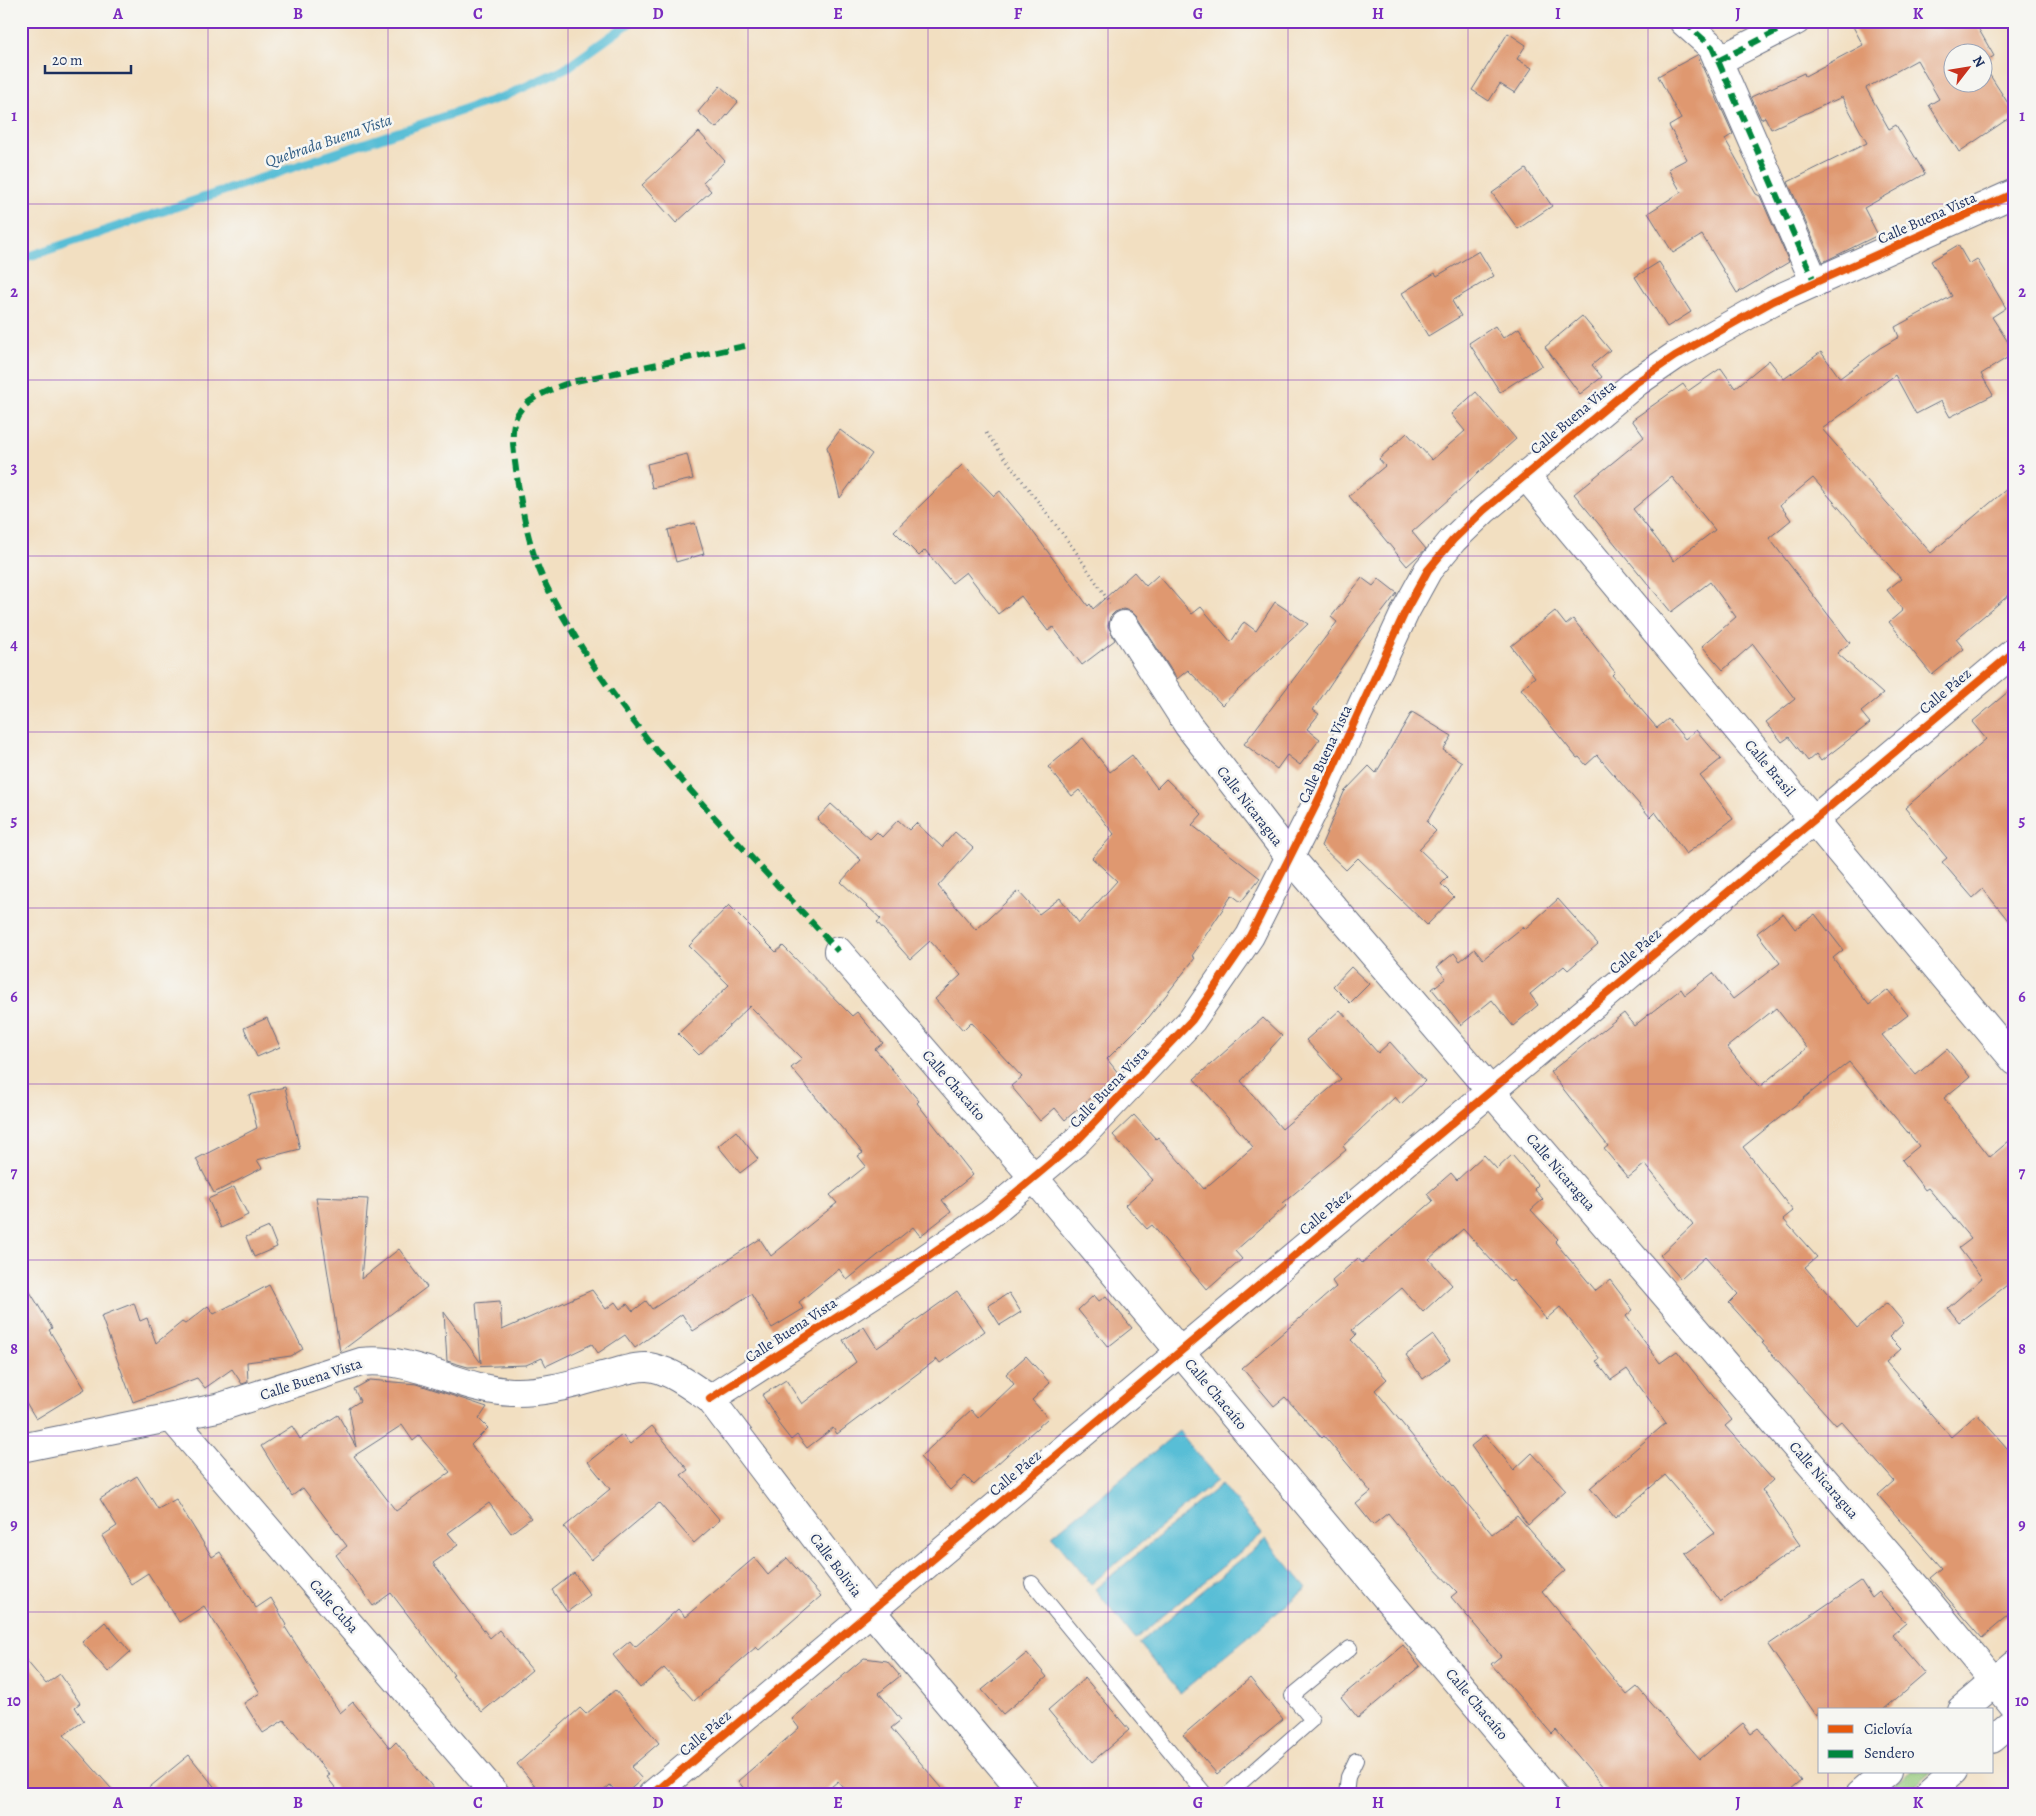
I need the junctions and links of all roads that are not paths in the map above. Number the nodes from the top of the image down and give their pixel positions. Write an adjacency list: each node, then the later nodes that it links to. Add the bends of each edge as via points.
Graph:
1 (1683, 21): 3 (street, via 1712,47)
2 (1796, 21): 3 (street)
3 (1718, 61): 5 (street)
4 (2015, 193): 5 (street, Calle Buena Vista)
5 (1815, 283): 6 (street, Calle Buena Vista, via 1773,302 1675,356 1637,382)
6 (1525, 475): 9 (street, Calle Brasil); 10 (street, Calle Buena Vista, via 1453,540 1428,570)
7 (1124, 624): 10 (street, Calle Nicaragua, via 1188,725)
8 (2015, 650): 9 (street, Calle Páez)
9 (1813, 820): 12 (street, Calle Brasil); 13 (street, Calle Páez)
10 (1290, 857): 13 (street, Calle Nicaragua); 14 (street, Calle Buena Vista, via 1250,936 1192,1020 1075,1143)
11 (838, 951): 14 (street, Calle Chacaíto)
12 (2015, 1061)
13 (1491, 1091): 15 (street, Calle Páez); 23 (street, Calle Nicaragua)
14 (1034, 1179): 15 (street, Calle Chacaíto); 16 (street, Calle Buena Vista, via 990,1214 893,1281)
15 (1180, 1352): 20 (street, Calle Páez); 37 (street, Calle Chacaíto)
16 (710, 1399): 17 (street, Calle Buena Vista, via 674,1375 652,1367 545,1390 513,1392 484,1389 399,1362 378,1360 361,1362 217,1408); 20 (street, Calle Bolivia)
17 (172, 1418): 18 (street, Calle Buena Vista); 31 (street, Calle Cuba)
18 (21, 1448)
19 (1032, 1583): 34 (lane)
20 (871, 1611): 32 (street, Calle Páez); 33 (street, Calle Bolivia)
21 (1350, 1648): 35 (lane, via 1292,1696 1312,1720)
22 (2015, 1664): 23 (street)
23 (1994, 1682): 24 (street, Calle Nicaragua); 25 (street)
24 (2015, 1707)
25 (1963, 1708)
26 (2015, 1720): 27 (street)
27 (1994, 1737)
28 (1356, 1760): 36 (lane, via 1348,1777)
29 (1885, 1774): 38 (street)
30 (1952, 1774): 39 (street)
31 (496, 1795)
32 (652, 1795)
33 (1026, 1795)
34 (1206, 1795)
35 (1227, 1795)
36 (1346, 1795)
37 (1552, 1795)
38 (1860, 1795)
39 (1927, 1795)

